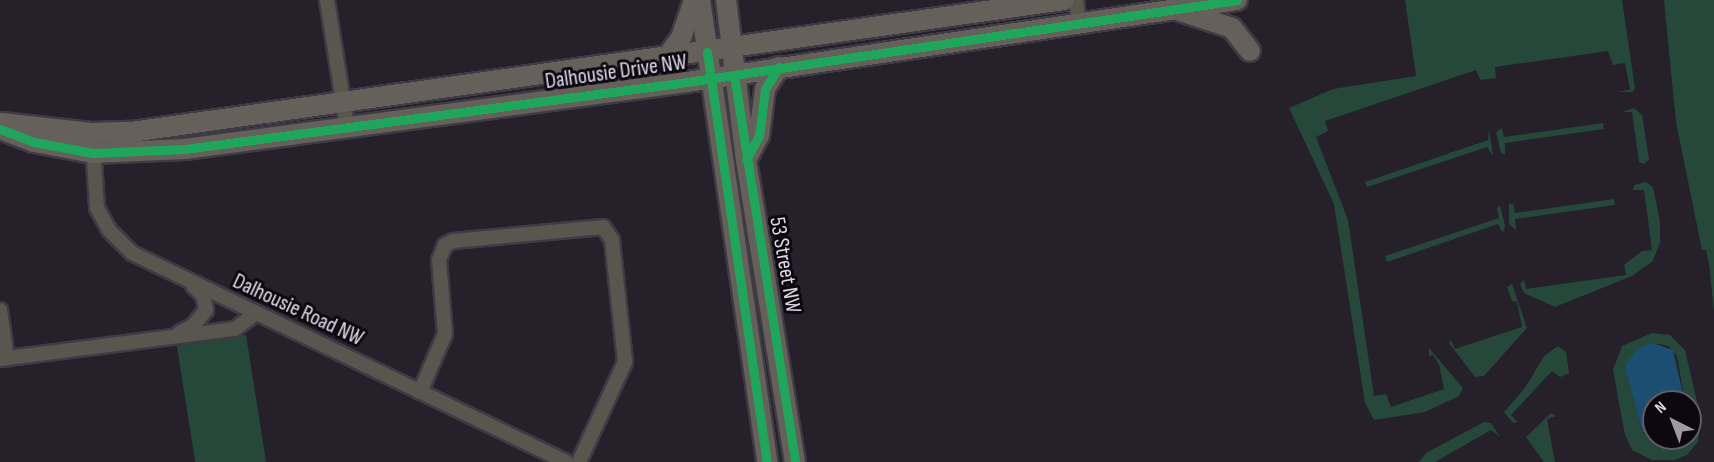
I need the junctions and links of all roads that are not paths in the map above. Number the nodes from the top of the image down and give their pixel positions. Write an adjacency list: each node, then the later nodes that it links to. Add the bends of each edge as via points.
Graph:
1 (327, 0): 17 (street)
2 (694, 0): 13 (street, via 681,38)
3 (700, 0): 12 (street, 53 Street NW)
4 (726, 0): 10 (street, 53 Street NW)
5 (1064, 0): 10 (street, Dalhousie Drive NW)
6 (1076, 0): 9 (street)
7 (1237, 0): 8 (street, Dalhousie Drive NW)
8 (1172, 9): 9 (street, Dalhousie Drive NW); 11 (street, via 1232,28)
9 (1079, 23): 14 (street, Dalhousie Drive NW)
10 (731, 47): 12 (street, Dalhousie Drive NW); 15 (street, 53 Street NW)
11 (1250, 51)
12 (707, 52): 13 (street, Dalhousie Drive NW); 16 (street, 53 Street NW)
13 (667, 57): 17 (street, Dalhousie Drive NW)
14 (778, 67): 15 (street, Dalhousie Drive NW); 23 (street, via 765,89 759,136)
15 (734, 75): 16 (street, Dalhousie Drive NW); 23 (street, 53 Street NW)
16 (711, 79): 19 (street, Dalhousie Drive NW); 32 (street, 53 Street NW)
17 (343, 102): 19 (street); 21 (street, Dalhousie Drive NW, via 131,132)
18 (0, 123): 21 (street, Dalhousie Drive NW)
19 (347, 126): 22 (street, Dalhousie Drive NW, via 185,149)
20 (0, 129): 22 (street, Dalhousie Drive NW, via 34,142)
21 (93, 133): 22 (street, Dalhousie Road NW)
22 (93, 153): 24 (street, Dalhousie Road NW, via 94,196 109,230 132,253)
23 (746, 160): 33 (street, 53 Street NW)
24 (187, 279): 26 (street, Dalhousie Road NW); 27 (street, via 203,295 206,310 193,326)
25 (0, 310): 28 (street)
26 (256, 313): 27 (street, via 236,329); 29 (street, Dalhousie Road NW)
27 (172, 336): 28 (street)
28 (4, 359)
29 (420, 392): 30 (street, Dalhousie Road NW); 31 (street, via 446,334 439,260 445,245 453,241 603,227 612,240 625,362)
30 (566, 462)
31 (579, 462)
32 (767, 462)
33 (795, 462)

